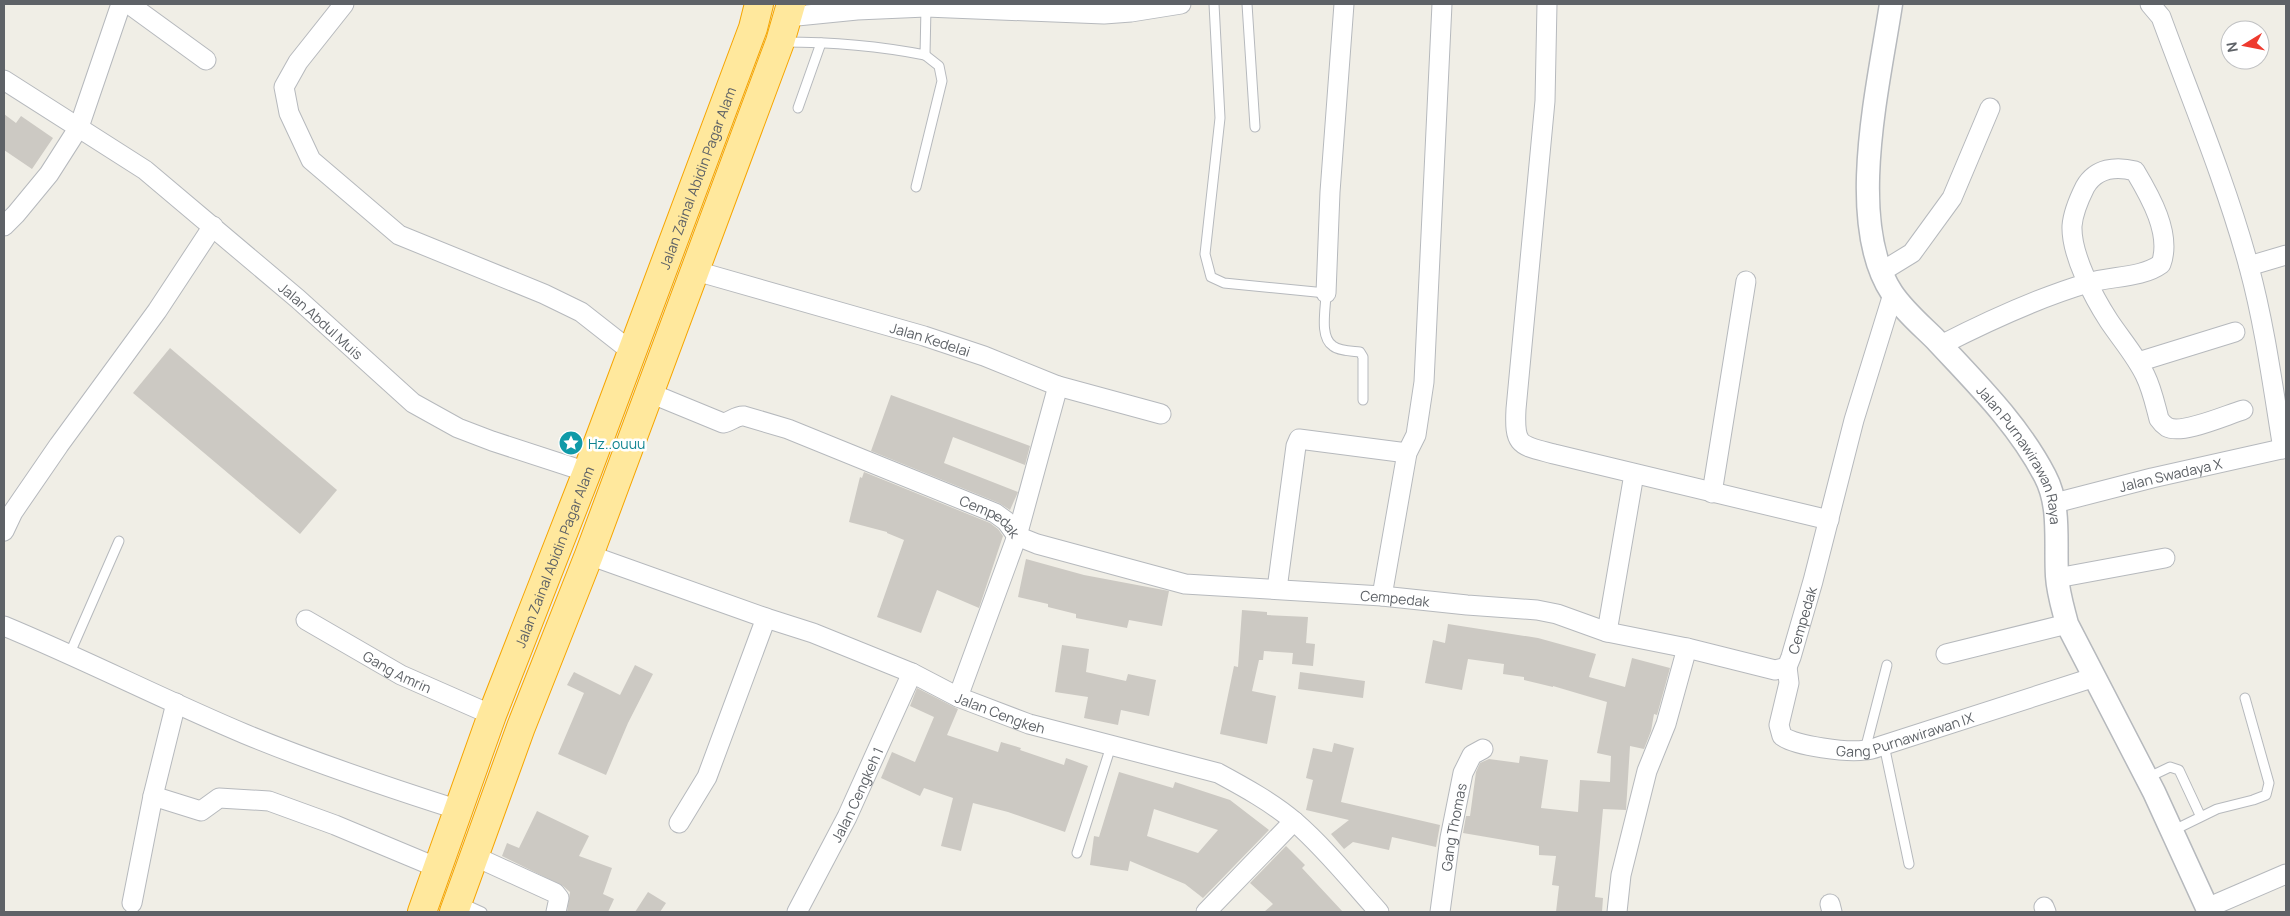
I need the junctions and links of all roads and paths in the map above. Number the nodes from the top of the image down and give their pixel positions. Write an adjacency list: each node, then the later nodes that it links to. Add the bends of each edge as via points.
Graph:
1 (121, 4): 22 (street)
2 (129, 4): 18 (street)
3 (344, 4): 37 (street, via 298,62 284,88 290,113 311,160 400,235 581,312)
4 (759, 4): 37 (highway, Jalan Zainal Abidin Pagar Alam, via 753,28)
5 (1181, 4): 14 (street)
6 (1214, 4): 33 (lane, via 1220,118 1205,254 1210,277 1224,283)
7 (1246, 4): 23 (lane)
8 (1344, 4): 33 (street)
9 (1442, 4): 45 (street, via 1424,382 1416,435)
10 (1547, 4): 47 (street, via 1545,101 1515,430 1520,441 1530,448)
11 (1891, 4): 30 (street, Jalan Purnawirawan Raya, via 1870,160 1868,209)
12 (2151, 4): 28 (street, via 2161,17)
13 (926, 7): 14 (street, via 1104,14); 15 (street, via 857,10); 17 (lane)
14 (1130, 8)
15 (786, 21): 16 (lane); 29 (highway)
16 (821, 43): 17 (lane); 20 (lane)
17 (925, 55): 24 (lane, via 939,66 942,81)
18 (206, 60)
19 (4, 80): 22 (street, Jalan Abdul Muis)
20 (798, 108)
21 (1990, 108): 30 (street, via 1952,198 1912,253)
22 (79, 127): 25 (street, via 48,174); 26 (street, Jalan Abdul Muis, via 145,170)
23 (1255, 127)
24 (916, 187)
25 (4, 226)
26 (213, 226): 46 (street, Jalan Abdul Muis, via 413,403 458,428); 50 (street, via 157,311)
27 (2286, 255): 28 (street)
28 (2249, 266): 44 (street)
29 (696, 271): 39 (street, Jalan Kedelai, via 924,336); 40 (highway)
30 (1881, 272): 34 (street, Jalan Purnawirawan Raya)
31 (1746, 281): 48 (street)
32 (2088, 283): 32 (street, via 2146,271 2161,264 2164,243 2159,221 2135,171 2123,168 2105,170 2090,179 2079,199 2072,228); 36 (street, via 1998,316); 38 (street)
33 (1326, 294): 41 (lane, via 1326,340 1334,347 1360,352 1363,358)
34 (1893, 294): 36 (street, Jalan Purnawirawan Raya); 51 (street, Cempedak, via 1854,420)
35 (2235, 332): 38 (street)
36 (1941, 345): 49 (street, Jalan Purnawirawan Raya, via 2010,422 2046,477)
37 (632, 352): 46 (highway, Jalan Zainal Abidin Pagar Alam)
38 (2138, 362): 42 (street, via 2151,388 2159,419 2168,428 2183,429)
39 (1058, 386): 43 (street, Jalan Kedelai); 53 (street)
40 (650, 393): 53 (street, Cempedak, via 723,423 744,416 788,429 995,513); 55 (highway)
41 (1363, 400)
42 (2243, 410)
43 (1161, 414)
44 (2285, 448): 49 (street, Jalan Swadaya X)
45 (1407, 453): 58 (street, via 1299,439); 59 (street)
46 (587, 472): 75 (highway, Jalan Zainal Abidin Pagar Alam)
47 (1634, 474): 48 (street); 64 (street)
48 (1712, 493): 51 (street)
49 (2055, 503): 57 (street, Jalan Purnawirawan Raya)
50 (9, 511): 52 (street)
51 (1828, 520): 69 (street, Cempedak)
52 (4, 531)
53 (1017, 536): 58 (street, Cempedak, via 1052,549 1185,584); 72 (street)
54 (119, 541): 66 (lane)
55 (589, 555): 60 (street, Jalan Cengkeh); 76 (highway)
56 (2165, 558): 57 (street)
57 (2057, 578): 62 (street, Jalan Purnawirawan Raya)
58 (1277, 589): 59 (street, Cempedak)
59 (1382, 596): 64 (street, Cempedak, via 1537,610)
60 (766, 618): 70 (street, Jalan Cengkeh, via 814,633); 88 (street, via 707,777)
61 (306, 620): 75 (street, Gang Amrin, via 401,675)
62 (2067, 624): 67 (street); 71 (street, Jalan Purnawirawan Raya)
63 (4, 626): 66 (street)
64 (1608, 632): 65 (street, Cempedak)
65 (1687, 648): 69 (street, Cempedak, via 1775,670); 105 (street, via 1666,724 1647,771 1621,875)
66 (70, 653): 74 (street)
67 (1946, 654)
68 (1887, 664): 80 (lane)
69 (1787, 667): 80 (street, Gang Purnawirawan IX, via 1789,683 1779,725 1782,736 1822,748)
70 (912, 673): 72 (street, Jalan Cengkeh); 101 (street, Jalan Cengkeh 1, via 848,817)
71 (2095, 677): 77 (street, Gang Purnawirawan IX); 83 (street, Jalan Purnawirawan Raya)
72 (958, 697): 78 (street, Jalan Cengkeh, via 1029,724)
73 (2245, 698): 86 (lane, via 2269,783 2266,795)
74 (176, 703): 84 (street); 85 (street, via 346,774)
75 (492, 714): 76 (highway); 81 (highway, Jalan Zainal Abidin Pagar Alam)
76 (521, 727): 82 (highway)
77 (1884, 745): 80 (street, Gang Purnawirawan IX); 92 (lane)
78 (1111, 746): 87 (street, Jalan Cengkeh, via 1218,773); 90 (lane)
79 (1483, 749): 104 (street, Gang Thomas, via 1472,755 1463,773)
80 (1864, 750)
81 (479, 751): 82 (highway); 85 (highway, Jalan Zainal Abidin Pagar Alam)
82 (508, 763): 91 (highway)
83 (2147, 778): 86 (lane, via 2170,768 2179,770); 89 (street, Jalan Purnawirawan Raya)
84 (153, 796): 93 (street, via 197,810 206,809 219,798 269,801); 95 (street)
85 (459, 810): 93 (highway, Jalan Zainal Abidin Pagar Alam)
86 (2200, 815): 89 (lane)
87 (1294, 821): 102 (street); 103 (street, Jalan Cengkeh)
88 (679, 823)
89 (2172, 831): 97 (street, Jalan Purnawirawan Raya)
90 (1077, 854)
91 (474, 856): 96 (highway); 100 (street, via 555,893 559,898)
92 (1909, 864)
93 (438, 868): 98 (highway, Jalan Zainal Abidin Pagar Alam)
94 (2286, 874): 97 (street)
95 (132, 903)
96 (456, 906): 99 (lane)
97 (2208, 910)
98 (422, 912)
99 (482, 912)
100 (556, 912)
101 (797, 912)
102 (1206, 912)
103 (1379, 912)
104 (1440, 912)
105 (1617, 912)

